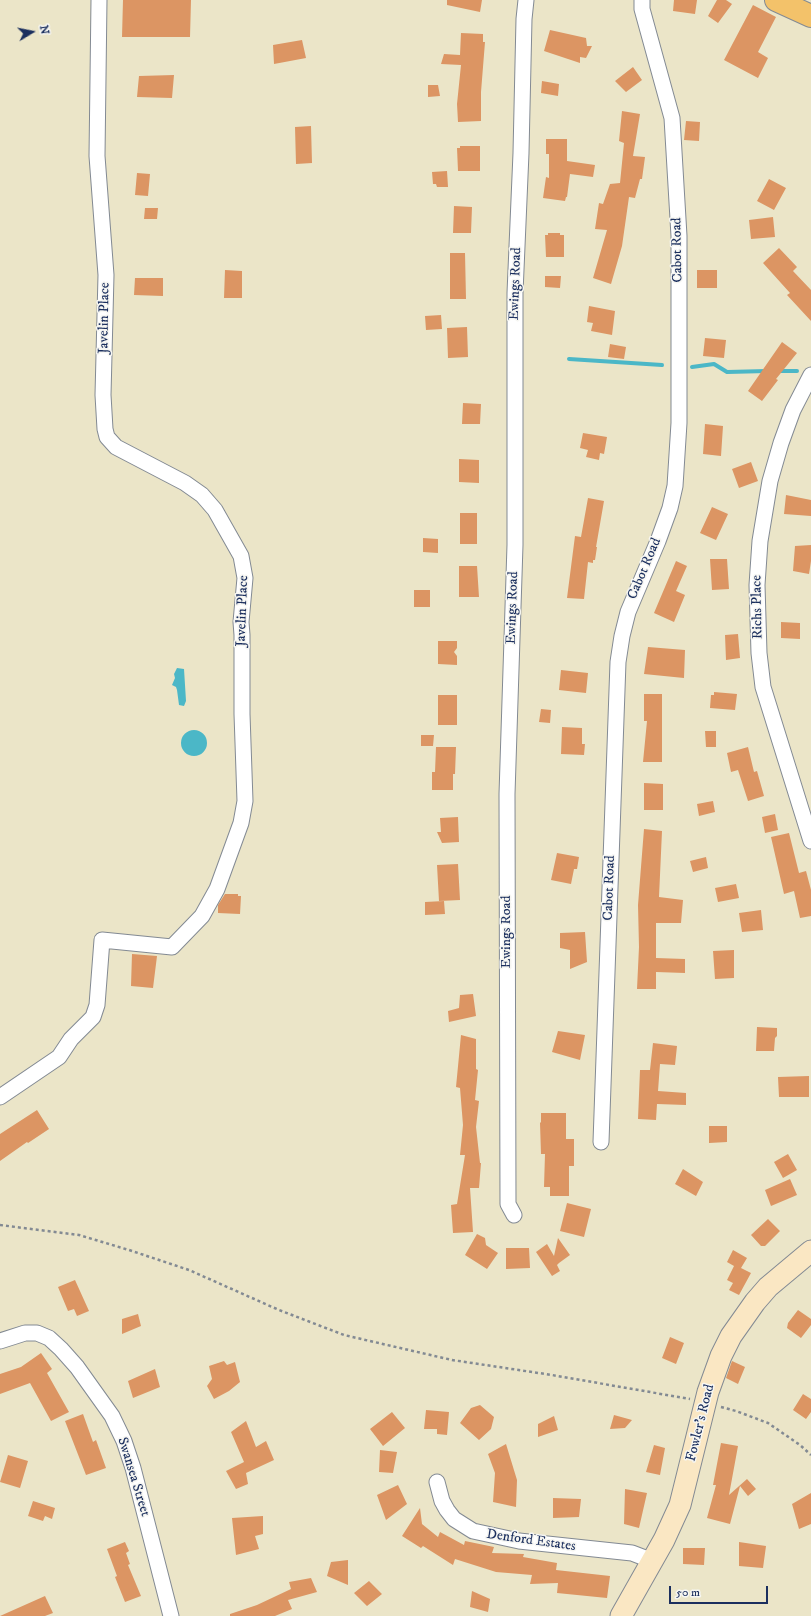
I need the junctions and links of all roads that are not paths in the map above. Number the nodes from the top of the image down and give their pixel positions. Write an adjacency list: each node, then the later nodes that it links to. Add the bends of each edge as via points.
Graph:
1 (99, 0): 8 (street, Javelin Place, via 97,156 106,275 103,395 105,430 116,447 202,495 215,510 241,556 245,578 241,622 245,801 241,823 217,889 202,916 172,947 102,940 98,1005 93,1017 71,1039 58,1057)
2 (526, 0): 10 (street, Ewings Road, via 515,293 515,545 507,794 508,1204)
3 (642, 0): 9 (street, Cabot Road, via 642,9 672,118 679,236 679,423 675,480 670,508 628,612 618,662)
4 (776, 0): 5 (main road)
5 (811, 16)
6 (811, 375): 7 (street, Richs Place, via 793,410 770,481 761,534 758,585 759,653 763,687)
7 (811, 841)
8 (0, 1097)
9 (601, 1142)
10 (514, 1215)
11 (811, 1251): 14 (street, Fowler's Road, via 768,1287 736,1326 716,1368 705,1403 680,1505)
12 (0, 1341): 15 (street, Swansea Street, via 25,1333 37,1333 49,1338 77,1367 112,1416 133,1468)
13 (437, 1482): 14 (street, Denford Estates, via 447,1510 454,1519 473,1531 519,1541 632,1553 646,1558)
14 (651, 1563): 16 (street, Fowler's Road)
15 (171, 1616)
16 (621, 1616)

